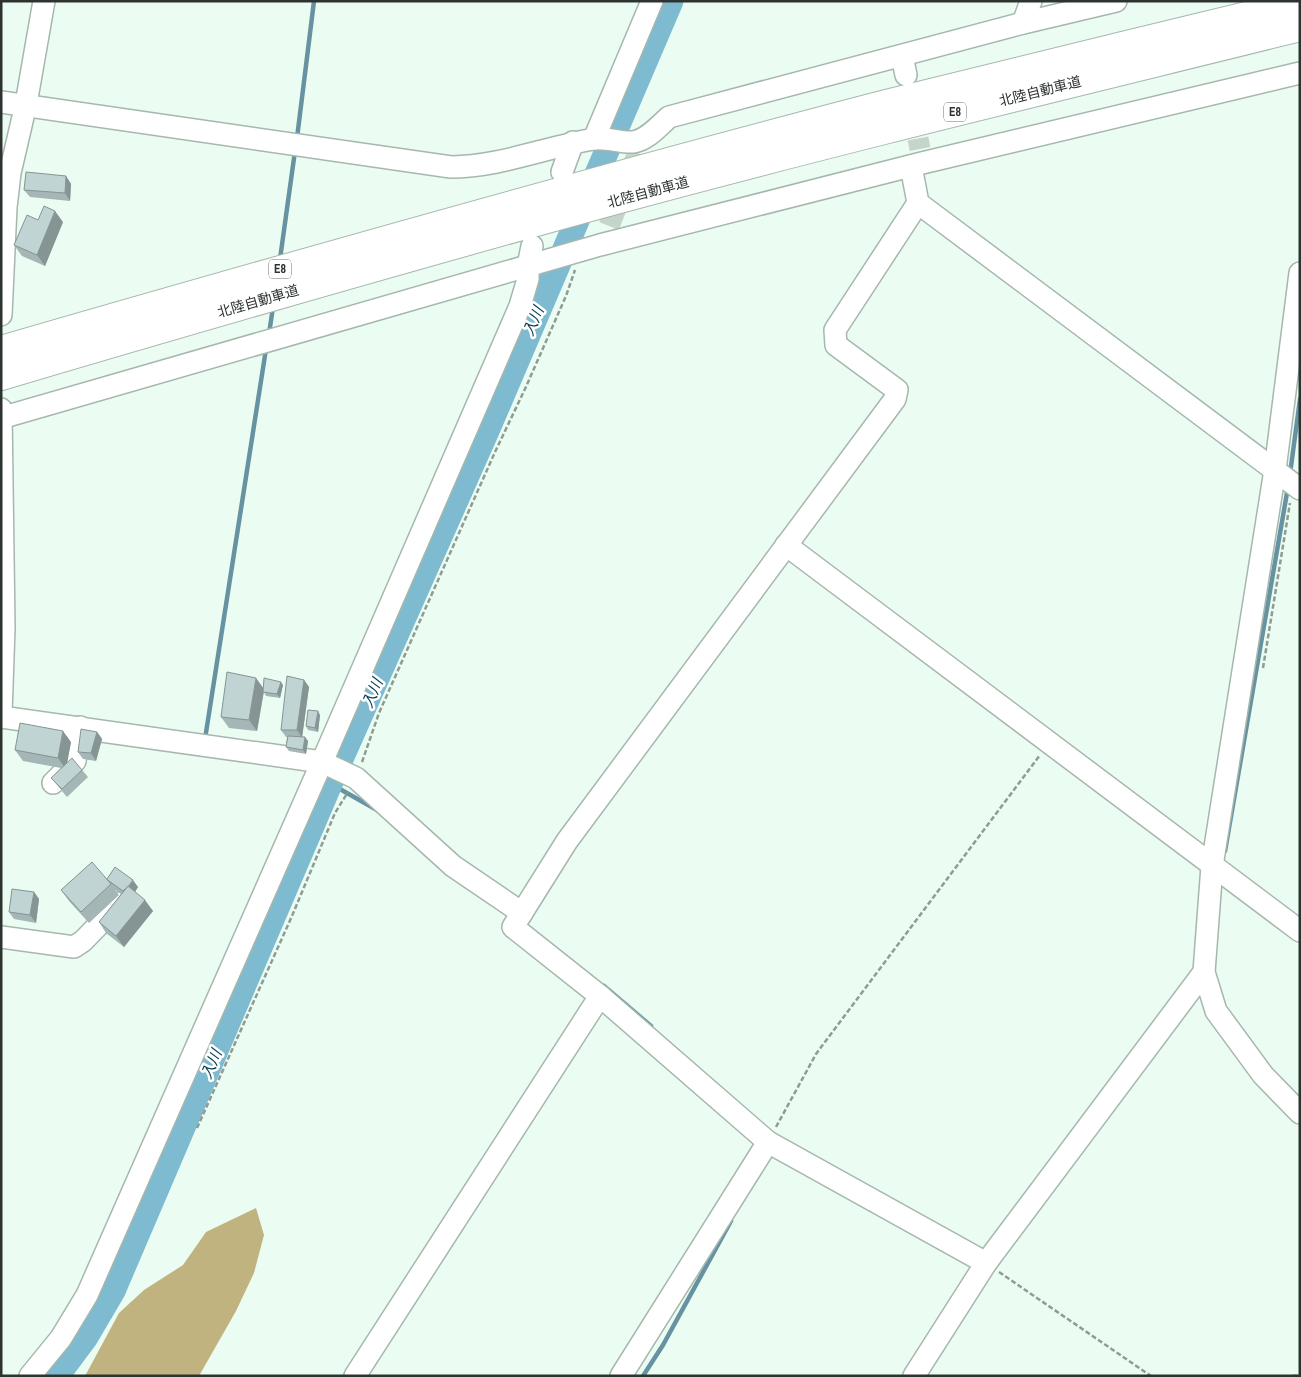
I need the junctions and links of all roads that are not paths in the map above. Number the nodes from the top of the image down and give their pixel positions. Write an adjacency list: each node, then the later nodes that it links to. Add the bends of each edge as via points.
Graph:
1 (44, 1): 10 (street)
2 (652, 1): 11 (street)
3 (1031, 1): 6 (street)
4 (1116, 1): 6 (street)
5 (1300, 3): 15 (highway, 北陸自動車道 / E8, via 887,104)
6 (1023, 24): 11 (street, via 904,65 669,117 640,146 602,138)
7 (1300, 27): 15 (highway, 北陸自動車道 / E8, via 893,127)
8 (1300, 73): 12 (street)
9 (1, 102): 10 (street)
10 (26, 104): 11 (street, via 451,167 473,167); 18 (street, via 7,195)
11 (583, 140): 13 (street)
12 (918, 159): 14 (street); 15 (street)
13 (561, 182): 15 (highway, 北陸自動車道 / E8); 19 (highway, 北陸自動車道 / E8, via 302,263)
14 (918, 203): 23 (street); 25 (street, via 835,330 836,345 897,390 895,398)
15 (604, 220): 16 (street); 20 (highway, 北陸自動車道 / E8, via 547,220)
16 (534, 258): 22 (street); 29 (street, via 520,306)
17 (1300, 273): 23 (street)
18 (1, 315)
19 (1, 350)
20 (1, 376)
21 (1, 409): 22 (street)
22 (1, 418): 26 (street)
23 (1275, 470): 24 (street); 31 (street)
24 (1299, 488)
25 (786, 545): 31 (street); 33 (street, via 567,841)
26 (3, 628): 27 (street)
27 (1, 716): 28 (street)
28 (80, 727): 29 (street); 30 (street, via 75,762)
29 (322, 762): 33 (street, via 354,777 453,866); 41 (street, via 87,1295 60,1338)
30 (53, 783)
31 (1212, 866): 34 (street); 36 (street)
32 (123, 900): 35 (street, via 74,947)
33 (522, 913): 37 (street, via 513,927)
34 (1300, 931)
35 (1, 937)
36 (1204, 972): 38 (street, via 1216,1010 1263,1075); 40 (street)
37 (600, 996): 39 (street); 42 (street)
38 (1300, 1113)
39 (768, 1142): 40 (street); 43 (street)
40 (986, 1263): 44 (street)
41 (30, 1376)
42 (355, 1376)
43 (621, 1376)
44 (914, 1376)

